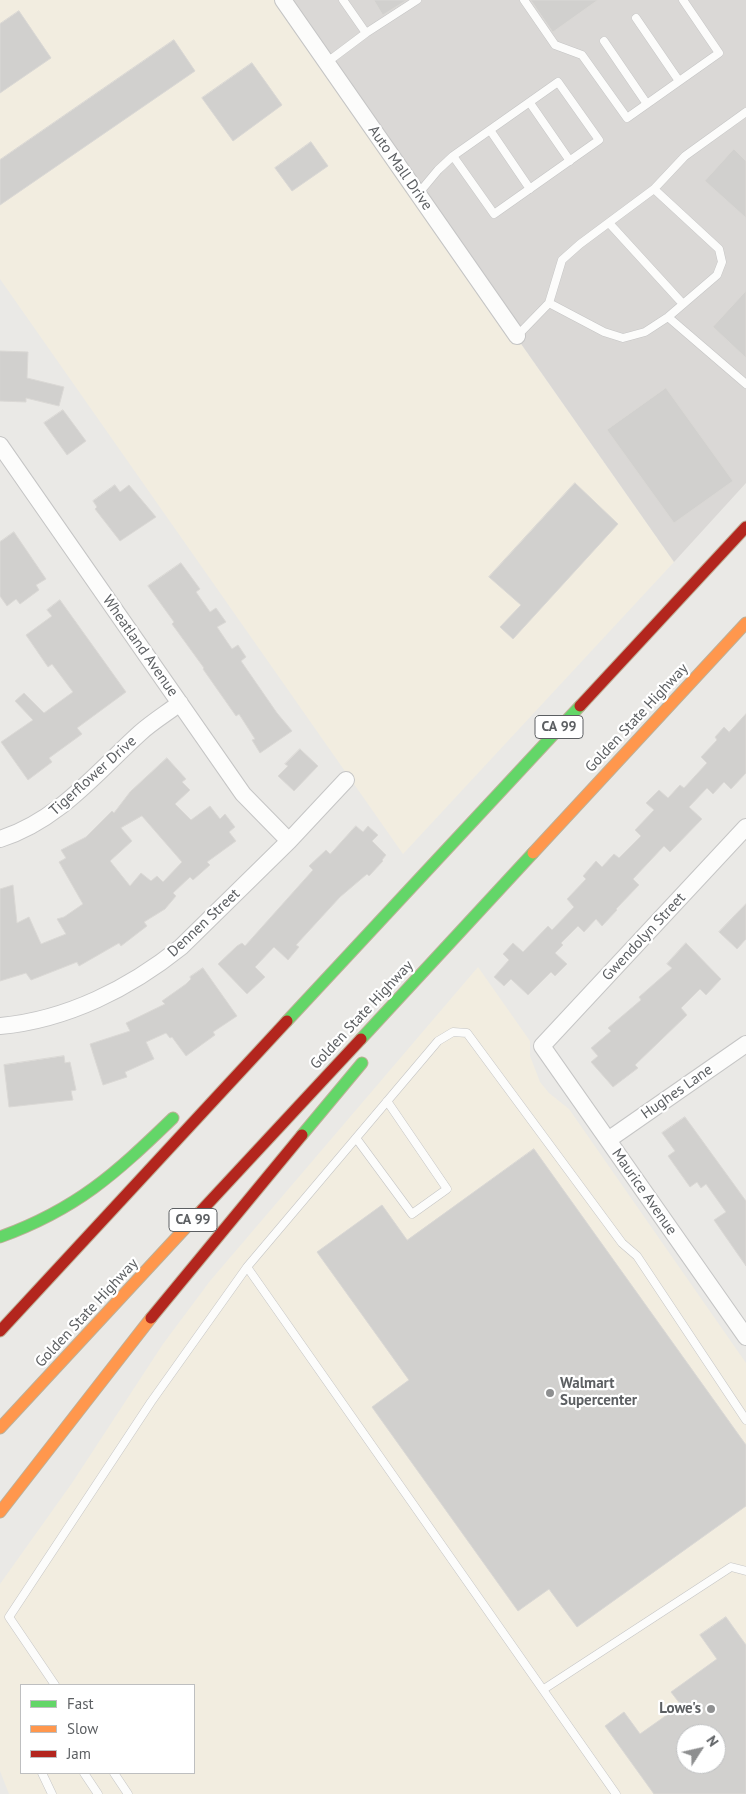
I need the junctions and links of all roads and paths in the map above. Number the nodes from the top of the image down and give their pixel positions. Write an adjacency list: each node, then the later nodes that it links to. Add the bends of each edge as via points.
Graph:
1 (283, 0): 9 (street, Auto Mall Drive)
2 (343, 0): 7 (lane)
3 (417, 0): 7 (lane)
4 (524, 0): 12 (lane, via 555,45 582,55 627,118)
5 (683, 0): 10 (lane, via 719,53)
6 (636, 18): 10 (lane)
7 (366, 34): 9 (lane)
8 (604, 41): 12 (lane)
9 (326, 63): 19 (street, Auto Mall Drive)
10 (679, 81): 12 (lane)
11 (530, 102): 14 (lane); 16 (lane); 16 (lane, via 558,82 599,140)
12 (647, 104)
13 (746, 112): 18 (lane, via 685,156)
14 (490, 130): 15 (lane); 17 (lane)
15 (454, 156): 17 (lane, via 494,214); 19 (lane)
16 (570, 161): 17 (lane)
17 (530, 188)
18 (654, 189): 20 (lane); 22 (lane, via 719,249 722,262 717,275)
19 (418, 194): 24 (street, Auto Mall Drive)
20 (609, 223): 21 (lane, via 562,260); 22 (lane)
21 (549, 303): 23 (lane, via 604,332 623,338 645,332); 24 (lane)
22 (683, 304): 23 (lane)
23 (668, 317): 25 (lane)
24 (517, 336)
25 (746, 384)
26 (0, 445): 29 (street, Wheatland Avenue)
27 (746, 527): 34 (highway, CA 99)
28 (746, 623): 35 (highway, Golden State Highway / CA 99)
29 (180, 704): 32 (street, Tigerflower Drive, via 142,731 59,809 38,824); 33 (street, Wheatland Avenue, via 252,806)
30 (346, 780): 33 (street, Dennen Street)
31 (746, 827): 38 (street, Gwendolyn Street)
32 (0, 839)
33 (289, 841): 36 (street, Dennen Street, via 181,947 137,979 71,1010)
34 (373, 927): 39 (highway); 46 (highway, CA 99)
35 (385, 1012): 49 (highway, Golden State Highway / CA 99); 50 (highway, via 365,1059 175,1287)
36 (0, 1026)
37 (746, 1044): 43 (street, Hughes Lane)
38 (542, 1046): 43 (street, Maurice Avenue)
39 (237, 1057)
40 (387, 1101): 42 (lane); 42 (lane, via 447,1189 412,1214); 48 (lane, via 438,1041 453,1032 468,1033 622,1243 637,1256)
41 (180, 1112): 44 (highway, via 109,1180 81,1201 51,1218)
42 (356, 1138): 45 (lane)
43 (608, 1140): 47 (street, Maurice Avenue)
44 (0, 1238)
45 (247, 1267): 52 (lane, via 151,1402 9,1618); 53 (lane)
46 (0, 1331)
47 (746, 1337)
48 (746, 1420)
49 (0, 1428)
50 (0, 1512)
51 (746, 1571): 53 (lane, via 731,1567)
52 (54, 1684)
53 (544, 1689): 60 (lane)
54 (42, 1774): 57 (lane)
55 (85, 1774): 58 (lane)
56 (115, 1774): 59 (lane)
57 (52, 1794)
58 (98, 1794)
59 (128, 1794)
60 (616, 1794)

